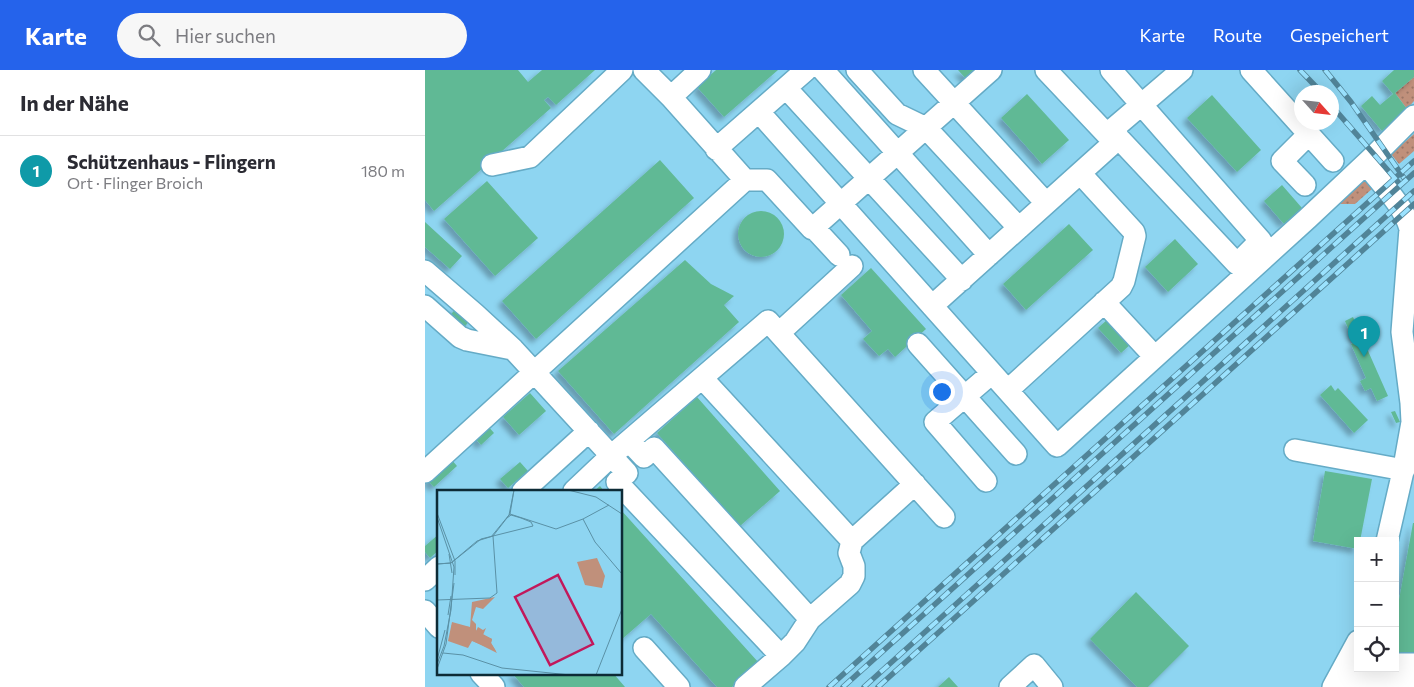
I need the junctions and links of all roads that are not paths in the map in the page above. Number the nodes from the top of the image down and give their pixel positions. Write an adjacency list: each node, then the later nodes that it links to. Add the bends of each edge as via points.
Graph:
1 (622, 70): 26 (street, via 530,157)
2 (644, 70): 14 (street)
3 (700, 70): 14 (street)
4 (806, 70): 13 (street)
5 (823, 70): 23 (street)
6 (857, 70): 19 (street, via 897,114)
7 (925, 70): 15 (street)
8 (991, 70): 15 (street)
9 (1046, 70): 21 (street)
10 (1111, 70): 16 (street)
11 (1182, 70): 16 (street)
12 (1251, 70): 20 (street)
13 (786, 88): 17 (street); 28 (street)
14 (671, 97): 22 (street)
15 (954, 103): 19 (street); 31 (street)
16 (1142, 105): 21 (street); 35 (street)
17 (759, 112): 22 (street); 32 (street)
18 (1414, 116): 25 (street)
19 (925, 128): 23 (street); 34 (street)
20 (1309, 134): 24 (street); 30 (street, via 1282,161)
21 (1113, 136): 27 (street); 35 (street, via 1237,264)
22 (716, 149): 29 (street)
23 (897, 153): 28 (street); 36 (street)
24 (1333, 161)
25 (1366, 164): 35 (street); 56 (street, via 1400,207 1411,229 1402,332 1411,403)
26 (492, 165)
27 (1081, 172): 31 (street); 39 (street, via 1135,232 1124,282)
28 (869, 178): 32 (street); 38 (street)
29 (745, 180): 33 (street, via 767,180); 46 (street)
30 (1305, 185)
31 (1046, 203): 34 (street)
32 (841, 204): 33 (street); 41 (street)
33 (813, 228): 42 (street, via 845,261)
34 (1019, 228): 36 (street)
35 (1271, 241): 45 (street)
36 (989, 255): 38 (street)
37 (428, 280): 44 (street)
38 (962, 280): 41 (street)
39 (1104, 302): 45 (street); 49 (street)
40 (425, 306): 44 (street, via 460,337)
41 (932, 306): 47 (street)
42 (779, 333): 48 (street, via 768,321); 59 (street)
43 (918, 344): 50 (street)
44 (513, 349): 46 (street)
45 (1155, 357): 49 (street, via 1057,446)
46 (535, 373): 51 (street); 57 (street)
47 (992, 373): 49 (street); 50 (street)
48 (703, 379): 52 (street); 64 (street)
49 (1008, 390)
50 (965, 397): 54 (street); 58 (street, via 935,422)
51 (589, 432): 55 (street); 60 (street)
52 (629, 440): 55 (street); 67 (street, via 644,457 654,448)
53 (1295, 450): 56 (street)
54 (1016, 454)
55 (611, 456): 61 (street); 69 (street, via 627,473 617,482)
56 (1404, 470): 63 (street)
57 (425, 472)
58 (987, 481)
59 (915, 484): 62 (street); 64 (street)
60 (524, 490)
61 (575, 490)
62 (944, 516)
63 (1388, 537)
64 (852, 541): 67 (street, via 849,553 854,576 838,596)
65 (437, 569): 66 (street)
66 (425, 580)
67 (810, 619): 69 (street)
68 (644, 648): 77 (street)
69 (781, 656): 78 (street)
70 (1348, 664): 74 (street, via 1369,682)
71 (1399, 664): 72 (street)
72 (1414, 664)
73 (482, 674): 76 (street)
74 (1414, 679)
75 (1013, 686): 79 (street, via 1034,665)
76 (494, 687)
77 (679, 687)
78 (745, 687)
79 (1053, 687)

